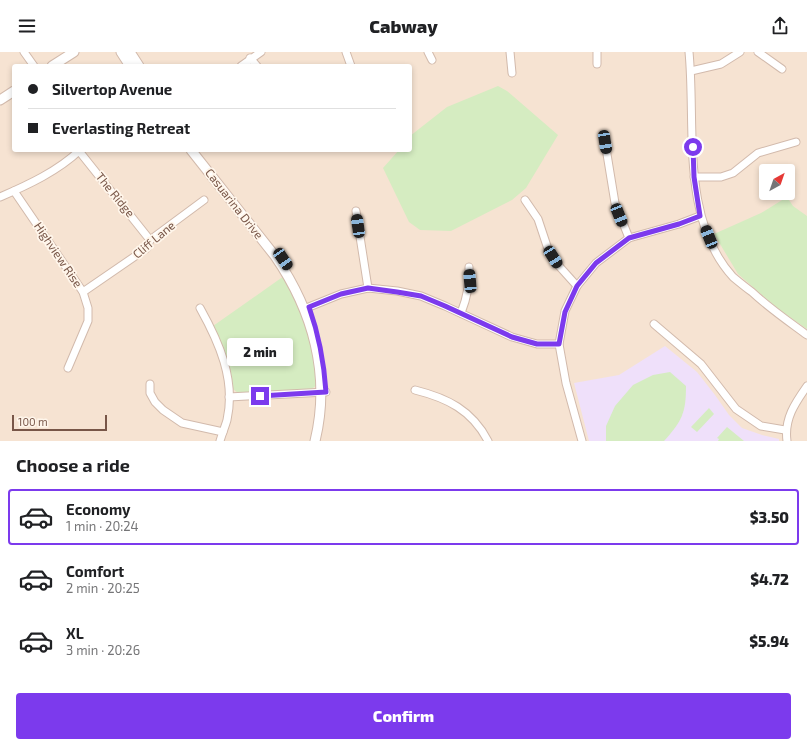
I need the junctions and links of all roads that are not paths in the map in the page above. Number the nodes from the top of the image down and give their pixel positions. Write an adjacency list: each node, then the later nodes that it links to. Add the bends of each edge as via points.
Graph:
1 (24, 52): 15 (street)
2 (74, 52): 16 (street)
3 (121, 52): 17 (street)
4 (130, 52): 18 (street)
5 (261, 52): 13 (street)
6 (346, 52): 21 (street)
7 (428, 52): 14 (street)
8 (510, 52): 25 (street)
9 (597, 52): 22 (street)
10 (689, 52): 24 (street)
11 (740, 52): 24 (street, via 721,64)
12 (758, 52): 23 (street)
13 (250, 58): 19 (street); 20 (street)
14 (432, 60)
15 (33, 64)
16 (55, 64)
17 (129, 64)
18 (138, 64)
19 (243, 64)
20 (255, 64)
21 (350, 64)
22 (597, 64)
23 (782, 69)
24 (691, 71): 34 (street)
25 (512, 73)
26 (12, 92): 27 (street)
27 (0, 100)
28 (605, 142): 41 (street, via 615,203)
29 (796, 142): 34 (street, via 758,153 733,173 721,177)
30 (78, 152): 35 (street, via 70,160)
31 (82, 152): 42 (street, The Ridge)
32 (193, 152): 48 (street, Casuarina Drive, via 275,256)
33 (200, 152): 48 (street, Casuarina Drive, via 283,259)
34 (694, 177): 40 (street)
35 (14, 191): 36 (street); 46 (street, Highview Rise)
36 (0, 197)
37 (204, 200): 42 (street, Cliff Lane)
38 (525, 200): 44 (street, via 538,219 548,248 559,266)
39 (356, 211): 45 (street)
40 (700, 216): 41 (street); 51 (street, via 711,244 734,277 773,311)
41 (629, 238): 44 (street, via 596,263)
42 (150, 240): 46 (street, Cliff Lane, via 147,248)
43 (468, 267): 49 (street, via 470,281)
44 (577, 286): 52 (street, via 565,312)
45 (368, 288): 48 (street, via 341,294); 49 (street, via 421,296)
46 (83, 292): 53 (street, Highview Rise, via 88,308 88,321)
47 (200, 308): 58 (street, via 224,360)
48 (307, 308): 57 (street, Casuarina Drive)
49 (461, 313): 52 (street, via 512,337 537,344)
50 (654, 324): 59 (street, via 701,364 736,409 761,426)
51 (807, 335)
52 (559, 344): 65 (street, via 566,383)
53 (68, 368)
54 (150, 384): 60 (street, via 150,393 155,402 182,423)
55 (807, 386): 59 (street, via 790,415)
56 (415, 390): 64 (street, via 455,405 469,414)
57 (324, 392): 58 (street); 62 (street, Casuarina Drive); 63 (street, Casuarina Drive, via 327,403)
58 (229, 397): 60 (street)
59 (786, 430): 66 (street)
60 (223, 432): 61 (street)
61 (220, 441)
62 (315, 441)
63 (321, 441)
64 (488, 441)
65 (582, 441)
66 (787, 441)

